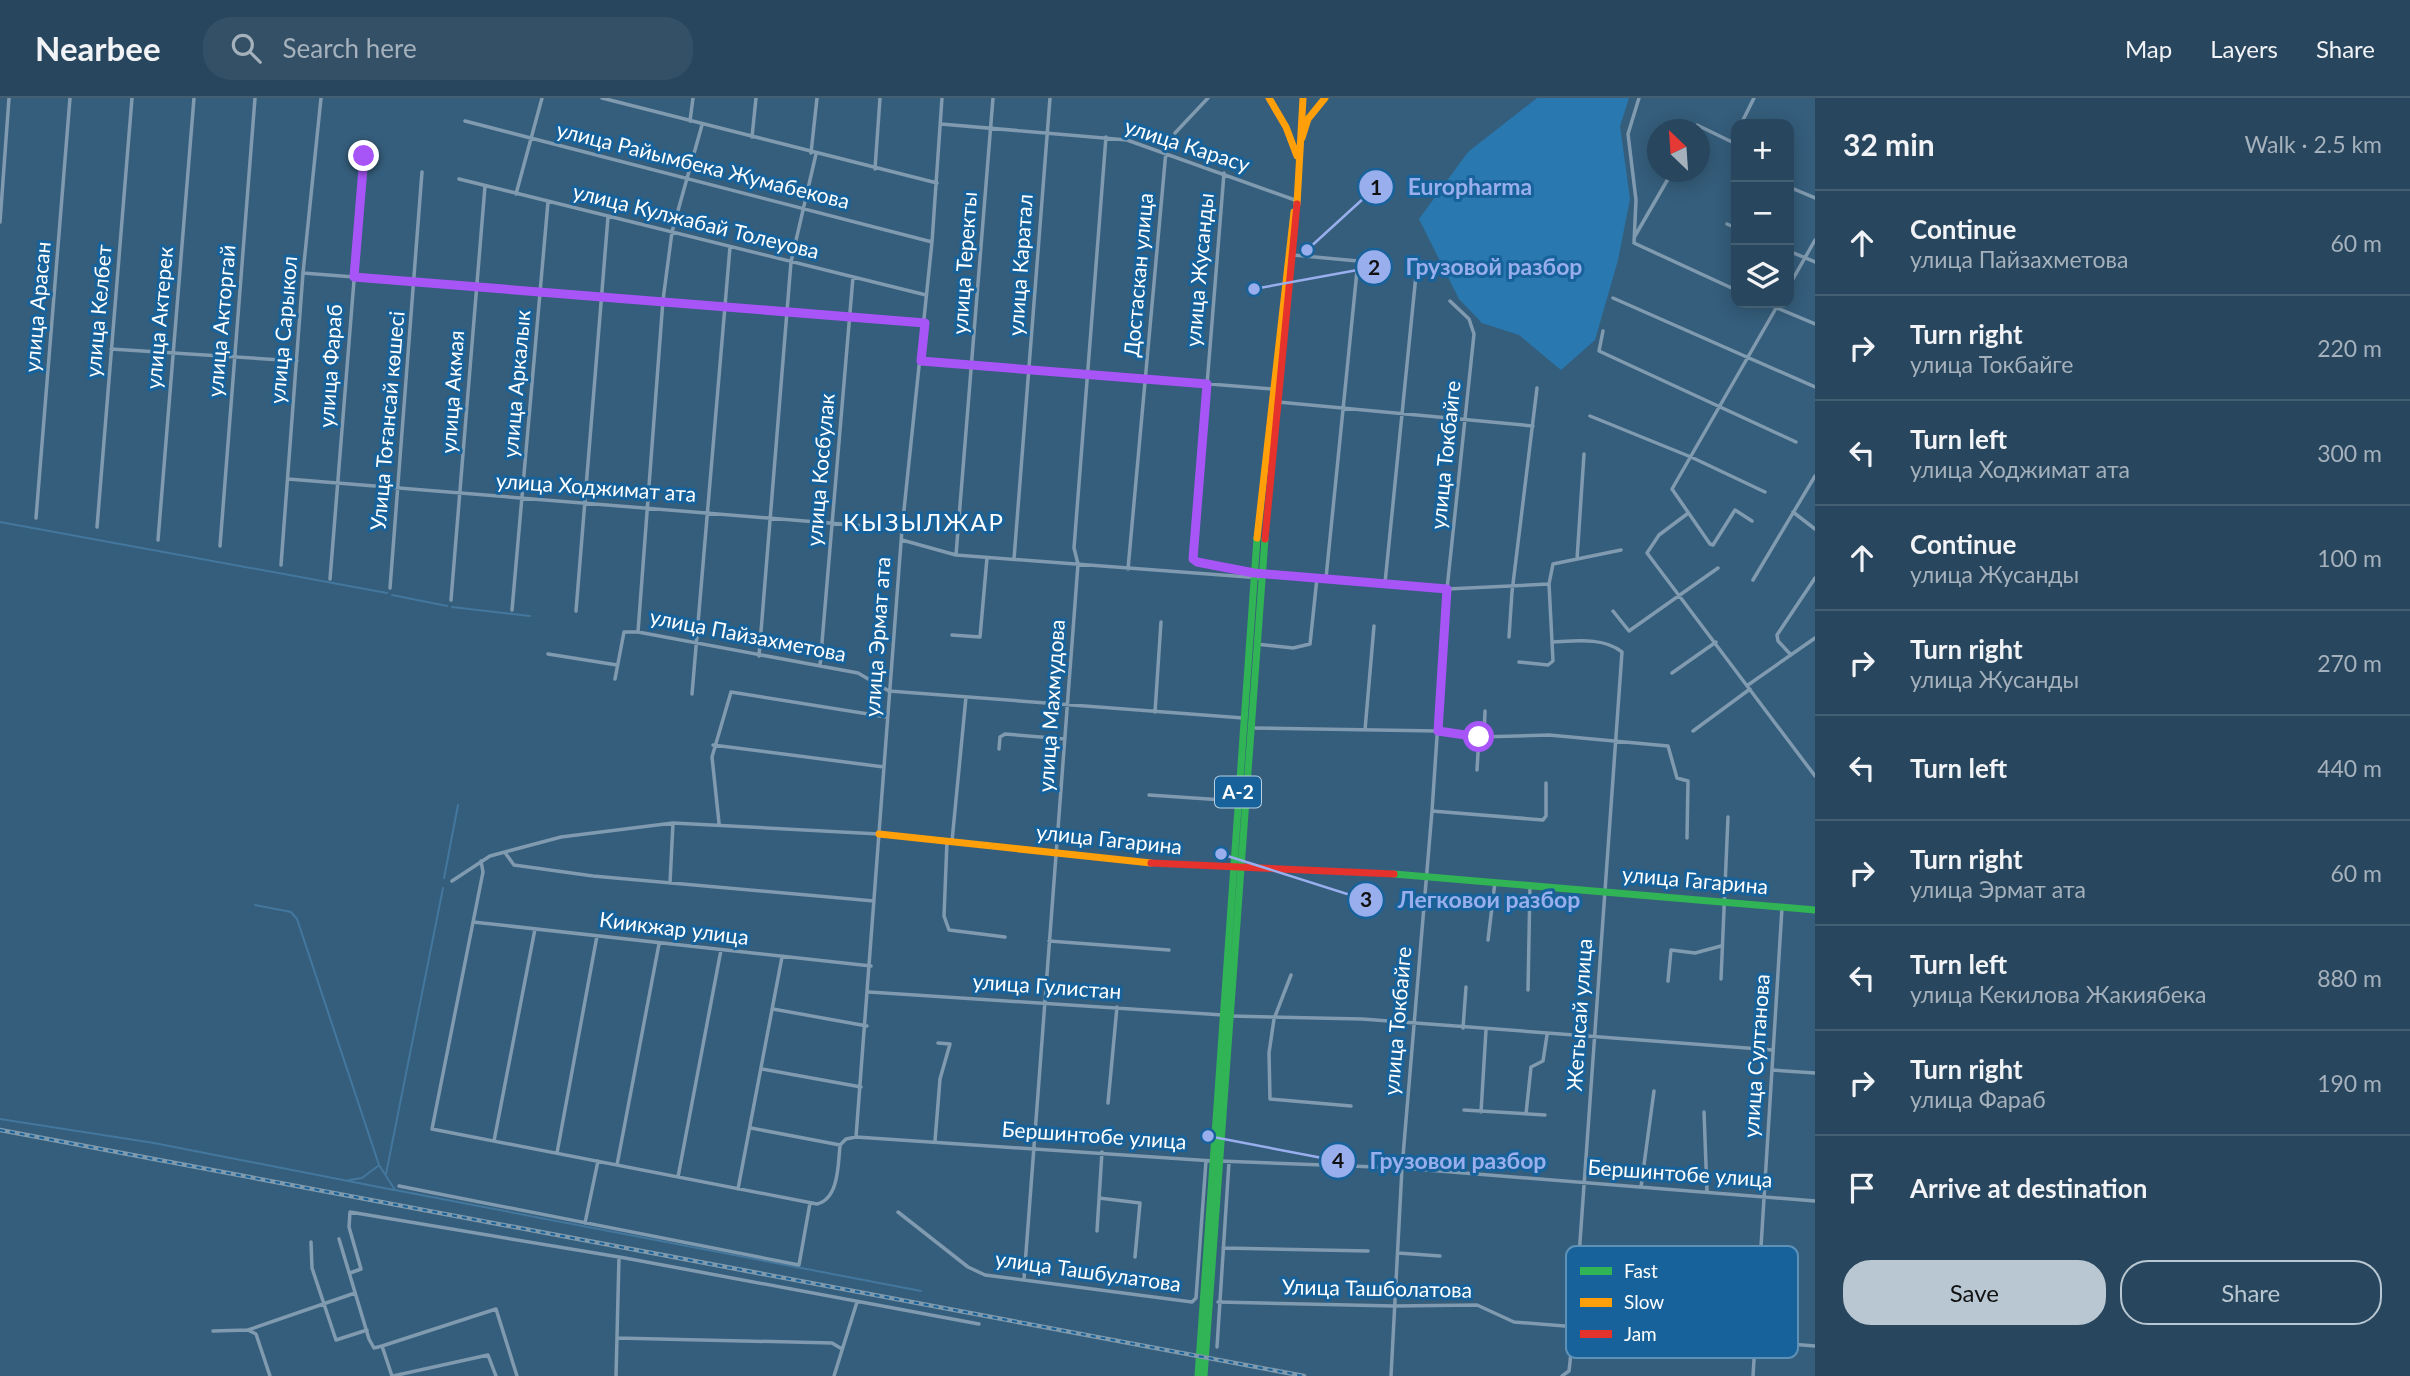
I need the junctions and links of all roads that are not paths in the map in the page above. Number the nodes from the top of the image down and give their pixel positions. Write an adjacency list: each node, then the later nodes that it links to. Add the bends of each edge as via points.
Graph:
1 (9, 98): 56 (street)
2 (70, 98): 127 (street, улица Арасан)
3 (132, 98): 91 (street, улица Келбет)
4 (194, 98): 92 (street, улица Актерек)
5 (256, 98): 94 (street, улица Акторгай)
6 (321, 98): 70 (street, улица Сарыкол)
7 (542, 98): 35 (street)
8 (602, 98): 23 (street)
9 (629, 98): 23 (street)
10 (693, 98): 26 (street)
11 (756, 98): 33 (street)
12 (817, 98): 38 (street)
13 (880, 98): 41 (street)
14 (942, 98): 27 (street, улица Эрмат ата)
15 (993, 98): 29 (street, улица Теректы)
16 (1050, 98): 30 (street, улица Каратал)
17 (1208, 98): 32 (street)
18 (1269, 98): 40 (main road)
19 (1305, 98): 22 (main road, via 1312,102); 40 (main road, A-2)
20 (1639, 98): 61 (street, via 1628,134 1636,200)
21 (1754, 98): 24 (street)
22 (1324, 99): 40 (main road, via 1308,119)
23 (628, 105): 26 (street)
24 (1744, 119)
25 (465, 121): 35 (street, улица Райымбека Жумабекова)
26 (690, 121): 28 (street)
27 (941, 124): 29 (street, улица Карасу); 47 (street, улица Эрмат ата)
28 (702, 125): 33 (street); 44 (street)
29 (990, 128): 30 (street, улица Карасу); 97 (street, улица Теректы)
30 (1046, 131): 34 (street, улица Карасу); 98 (street, улица Каратал)
31 (1710, 131): 36 (street)
32 (1175, 133)
33 (752, 137): 38 (street)
34 (1106, 137): 37 (street, улица Карасу); 99 (street, улица Махмудова)
35 (532, 138): 44 (street, улица Райымбека Жумабекова); 50 (street)
36 (1731, 142)
37 (1166, 151): 43 (street, улица Карасу); 100 (street, Достаскан улица)
38 (814, 154): 41 (street); 54 (street)
39 (364, 156): 72 (street, улица Фараб)
40 (1298, 157): 52 (main road, A-2)
41 (875, 169): 47 (street)
42 (422, 172): 75 (street, Улица Тоғансай көшесі)
43 (1224, 173): 52 (street, улица Карасу); 101 (street, улица Жусанды)
44 (687, 178): 54 (street, улица Райымбека Жумабекова); 60 (street)
45 (458, 179): 48 (street, улица Кулжабай Толеуова)
46 (1666, 182): 61 (street)
47 (937, 183): 63 (street, улица Эрмат ата)
48 (485, 186): 50 (street, улица Кулжабай Толеуова); 76 (street, улица Акмая)
49 (1794, 189): 51 (street)
50 (516, 194): 53 (street, улица Кулжабай Толеуова)
51 (1815, 198)
52 (1295, 200): 59 (main road, A-2)
53 (548, 202): 55 (street, улица Кулжабай Толеуова); 78 (street, улица Аркалык)
54 (803, 208): 63 (street, улица Райымбека Жумабекова); 68 (street)
55 (608, 217): 60 (street, улица Кулжабай Толеуова); 79 (street)
56 (0, 222)
57 (1727, 224): 58 (street)
58 (1731, 226)
59 (1292, 229): 66 (main road, A-2); 104 (main road, A-2)
60 (672, 232): 64 (street, улица Кулжабай Толеуова); 82 (street)
61 (1634, 236): 77 (street, via 1633,243)
62 (1815, 240): 67 (street)
63 (932, 242): 80 (street, улица Эрмат ата)
64 (730, 247): 68 (street, улица Кулжабай Толеуова); 84 (street)
65 (1794, 253): 67 (street)
66 (1292, 255): 105 (main road, A-2); 107 (street, via 1358,261)
67 (1805, 258): 69 (street); 74 (street)
68 (790, 262): 73 (street, улица Кулжабай Толеуова); 86 (street)
69 (1815, 262)
70 (303, 273): 72 (street); 96 (street, улица Сарыкол)
71 (1416, 275): 108 (street)
72 (354, 277): 75 (street); 117 (street, улица Фараб)
73 (853, 277): 80 (street, улица Кулжабай Толеуова); 87 (street, улица Косбулак)
74 (1794, 277)
75 (415, 281): 76 (street); 118 (street, Улица Тоғансай көшесі)
76 (477, 285): 78 (street); 120 (street, улица Акмая)
77 (1731, 288)
78 (540, 290): 79 (street); 121 (street, улица Аркалык)
79 (601, 295): 82 (street); 122 (street)
80 (926, 295): 88 (street, улица Эрмат ата)
81 (1613, 298): 93 (street)
82 (663, 300): 84 (street); 123 (street)
83 (1450, 301): 110 (street, улица Токбайге, via 1469,319 1474,334)
84 (725, 305): 86 (street); 124 (street)
85 (1776, 308): 89 (street); 93 (street)
86 (787, 311): 87 (street); 128 (street)
87 (849, 315): 88 (street); 130 (street, улица Косбулак)
88 (925, 323): 95 (street, улица Эрмат ата)
89 (1815, 324)
90 (1603, 331): 106 (street, via 1599,351)
91 (111, 349): 92 (street); 131 (street, улица Келбет)
92 (173, 353): 94 (street); 134 (street, улица Актерек)
93 (1749, 356): 102 (street); 106 (street)
94 (234, 357): 96 (street); 136 (street, улица Акторгай)
95 (921, 361): 97 (street); 133 (street, улица Эрмат ата)
96 (297, 362): 116 (street, улица Сарыкол)
97 (973, 365): 98 (street); 138 (street, улица Теректы)
98 (1029, 369): 99 (street); 140 (street, улица Каратал)
99 (1087, 374): 100 (street); 142 (street, улица Махмудова, via 1074,548)
100 (1146, 379): 101 (street); 145 (street, Достаскан улица)
101 (1207, 384): 104 (street); 146 (street, улица Жусанды, via 1192,554 1197,562)
102 (1815, 387)
103 (1537, 388): 111 (street)
104 (1273, 389): 146 (main road, A-2)
105 (1278, 402): 107 (street); 146 (main road, A-2)
106 (1721, 405): 112 (street); 114 (street)
107 (1344, 408): 108 (street); 148 (street)
108 (1404, 414): 110 (street); 152 (street)
109 (1590, 416): 114 (street)
110 (1466, 420): 111 (street); 156 (street, улица Токбайге)
111 (1533, 426): 154 (street)
112 (1796, 442)
113 (1584, 454): 141 (street)
114 (1691, 457): 119 (street); 126 (street, via 1672,489)
115 (1815, 476): 125 (street)
116 (288, 479): 117 (street, улица Ходжимат ата); 143 (street, улица Сарыкол)
117 (338, 483): 118 (street, улица Ходжимат ата); 150 (street, улица Фараб)
118 (399, 488): 120 (street, улица Ходжимат ата); 155 (street, Улица Тоғансай көшесі)
119 (1765, 492)
120 (461, 493): 121 (street, улица Ходжимат ата); 158 (street, улица Акмая)
121 (523, 498): 122 (street, улица Ходжимат ата); 159 (street, улица Аркалык)
122 (584, 503): 123 (street, улица Ходжимат ата); 160 (street)
123 (648, 508): 124 (street, улица Ходжимат ата); 164 (street)
124 (709, 512): 128 (street, улица Ходжимат ата); 170 (street)
125 (1793, 512): 132 (street); 151 (street)
126 (1687, 514): 129 (street, via 1713,545 1735,510); 157 (street, via 1659,536 1647,553)
127 (36, 518)
128 (771, 518): 130 (street, улица Ходжимат ата); 174 (street)
129 (1752, 521)
130 (833, 523): 133 (street, улица Ходжимат ата); 177 (street, улица Косбулак)
131 (97, 527)
132 (1815, 528)
133 (902, 529): 135 (street, улица Эрмат ата)
134 (158, 540)
135 (901, 540): 138 (street); 181 (street, улица Эрмат ата)
136 (220, 546)
137 (1620, 550): 141 (street)
138 (956, 555): 139 (street)
139 (987, 558): 140 (street); 165 (street, via 980,637)
140 (1014, 559): 142 (street)
141 (1577, 559): 153 (street, via 1553,564)
142 (1078, 564): 145 (street); 184 (street, улица Махмудова)
143 (281, 565)
144 (1718, 568): 157 (street)
145 (1128, 569): 146 (street)
146 (1257, 576): 147 (street); 171 (main road, A-2); 188 (main road, A-2)
147 (1317, 578): 148 (street); 171 (street, via 1310,644 1293,648)
148 (1326, 578): 152 (street)
149 (1815, 578): 173 (street, via 1777,635)
150 (330, 579)
151 (1753, 580)
152 (1385, 583): 156 (street)
153 (1549, 584): 154 (street); 168 (street)
154 (1513, 586): 156 (street); 166 (street)
155 (390, 588)
156 (1447, 589): 191 (street, улица Токбайге)
157 (1681, 596): 161 (street, via 1629,631); 169 (street)
158 (451, 600)
159 (512, 610)
160 (576, 611)
161 (1614, 611)
162 (1161, 622): 186 (street)
163 (1374, 626): 190 (street)
164 (638, 632): 170 (street, улица Пайзахметова); 176 (street, улица Пайзахметова, via 624,632)
165 (951, 635)
166 (1509, 637)
167 (1815, 638): 173 (street)
168 (1553, 642): 175 (street, via 1550,664); 196 (street, Жетысай улица, via 1586,640 1614,645 1622,652)
169 (1716, 642): 178 (street); 180 (street)
170 (698, 643): 174 (street, улица Пайзахметова); 182 (street)
171 (1256, 644): 189 (main road, A-2)
172 (548, 654): 176 (street)
173 (1791, 655): 180 (street)
174 (759, 656): 177 (street, улица Пайзахметова)
175 (1519, 662)
176 (617, 666): 179 (street, улица Пайзахметова)
177 (820, 666): 181 (street, улица Пайзахметова, via 858,673)
178 (1672, 673)
179 (615, 679)
180 (1749, 687): 192 (street); 201 (street)
181 (888, 691): 183 (street, улица Пайзахметова); 187 (street, улица Эрмат ата)
182 (692, 694)
183 (966, 697): 184 (street, улица Пайзахметова); 211 (street)
184 (1068, 706): 186 (street, улица Пайзахметова); 195 (street, улица Махмудова)
185 (1485, 711): 194 (street)
186 (1155, 712): 188 (street, улица Пайзахметова)
187 (887, 716): 197 (street, via 731,692 726,718); 199 (street, улица Эрмат ата)
188 (1244, 718): 204 (main road, A-2)
189 (1250, 728): 190 (street); 215 (main road, A-2)
190 (1365, 730): 191 (street)
191 (1438, 731): 193 (street); 205 (street, улица Токбайге)
192 (1693, 731)
193 (1479, 737): 194 (street); 200 (street)
194 (1484, 737): 196 (street, via 1549,735)
195 (1065, 739): 198 (street, via 1004,734); 212 (street, улица Махмудова)
196 (1614, 741): 210 (street, via 1668,746 1674,773 1688,781); 221 (street, Жетысай улица)
197 (713, 745): 199 (street); 208 (street)
198 (999, 750)
199 (884, 767): 209 (street, улица Эрмат ата)
200 (1477, 770)
201 (1815, 776)
202 (1546, 783): 205 (street, via 1543,820)
203 (1149, 795): 204 (street)
204 (1238, 801): 215 (main road, A-2)
205 (1432, 811): 216 (street, улица Токбайге)
206 (1728, 817): 222 (street)
207 (673, 823): 208 (street, улица Гагарина); 213 (street, улица Гагарина, via 561,837); 219 (street)
208 (719, 823): 209 (street, улица Гагарина)
209 (879, 834): 211 (main road, улица Гагарина); 223 (street, улица Эрмат ата)
210 (1687, 838)
211 (949, 841): 212 (main road, улица Гагарина); 229 (street, via 944,916 949,930)
212 (1056, 851): 215 (main road, улица Гагарина, via 1167,865); 231 (street, улица Махмудова)
213 (505, 854): 214 (street, улица Гагарина); 219 (street, via 514,865)
214 (481, 861): 217 (street, улица Гагарина); 226 (street, via 484,872)
215 (1237, 866): 216 (main road, улица Гагарина); 247 (main road, A-2)
216 (1426, 875): 218 (main road, улица Гагарина); 249 (street, улица Токбайге)
217 (452, 881)
218 (1495, 882): 220 (main road, улица Гагарина); 230 (street)
219 (670, 883): 223 (street)
220 (1530, 884): 221 (main road, улица Гагарина); 242 (street)
221 (1605, 890): 222 (main road, улица Гагарина); 254 (street, Жетысай улица)
222 (1723, 900): 224 (main road, улица Гагарина); 233 (street)
223 (874, 901): 237 (street, улица Эрмат ата)
224 (1782, 906): 225 (main road, улица Гагарина); 256 (street, улица Султанова)
225 (1815, 910)
226 (473, 922): 227 (street, Киикжар улица); 271 (street, via 432,1129)
227 (535, 929): 228 (street, Киикжар улица); 271 (street)
228 (597, 936): 232 (street, Киикжар улица); 276 (street)
229 (1005, 937)
230 (1488, 940)
231 (1049, 941): 235 (street); 244 (street, улица Махмудова)
232 (659, 944): 234 (street, Киикжар улица); 280 (street)
233 (1721, 946): 239 (street); 240 (street, via 1695,953 1671,950)
234 (721, 950): 236 (street, Киикжар улица); 282 (street)
235 (1169, 950)
236 (782, 957): 237 (street, Киикжар улица); 246 (street)
237 (871, 966): 243 (street, улица Эрмат ата)
238 (1291, 975): 248 (street)
239 (1721, 979)
240 (1668, 981)
241 (1466, 986): 251 (street)
242 (1528, 990)
243 (869, 992): 244 (street, улица Гулистан); 250 (street, улица Эрмат ата)
244 (1044, 1002): 245 (street, улица Гулистан); 274 (street, улица Махмудова)
245 (1116, 1007): 247 (street, улица Гулистан); 262 (street)
246 (773, 1009): 250 (street); 257 (street)
247 (1226, 1015): 248 (street, улица Гулистан); 278 (main road, A-2)
248 (1274, 1019): 249 (street, улица Гулистан); 263 (street, via 1270,1099)
249 (1413, 1023): 251 (street, улица Гулистан); 281 (street, улица Токбайге)
250 (867, 1026): 260 (street, улица Эрмат ата)
251 (1463, 1028): 252 (street, улица Гулистан)
252 (1486, 1030): 253 (street, улица Гулистан); 265 (street)
253 (1547, 1035): 254 (street, улица Гулистан); 267 (street, via 1544,1061 1531,1067)
254 (1594, 1037): 256 (street, улица Гулистан); 283 (street, Жетысай улица)
255 (938, 1043): 272 (street, via 950,1044 940,1079)
256 (1773, 1050): 258 (street, улица Султанова)
257 (762, 1069): 260 (street); 269 (street)
258 (1772, 1070): 259 (street); 288 (street, улица Султанова)
259 (1815, 1073)
260 (861, 1087): 270 (street, улица Эрмат ата)
261 (1654, 1091): 285 (street)
262 (1108, 1103)
263 (1351, 1106)
264 (1464, 1110): 265 (street)
265 (1481, 1112): 267 (street)
266 (1704, 1112): 287 (street)
267 (1526, 1114): 268 (street)
268 (1545, 1115)
269 (751, 1128): 273 (street); 286 (street)
270 (856, 1137): 272 (street, Бершинтобе улица); 273 (street, Бершинтобе улица)
271 (494, 1141): 276 (street)
272 (935, 1141): 274 (street, Бершинтобе улица)
273 (840, 1145): 291 (street, via 831,1195 825,1202)
274 (1033, 1146): 275 (street, Бершинтобе улица); 306 (street, улица Махмудова)
275 (1102, 1152): 278 (street, Бершинтобе улица); 289 (street)
276 (556, 1153): 277 (street)
277 (598, 1161): 280 (street); 293 (street)
278 (1213, 1161): 279 (street, Бершинтобе улица); 306 (street, улица Ташбулатова, via 1192,1302); 329 (main road, A-2); 330 (main road, A-2)
279 (1229, 1162): 281 (street, Бершинтобе улица); 299 (street)
280 (617, 1165): 282 (street)
281 (1402, 1168): 283 (street, Бершинтобе улица); 301 (street, улица Токбайге)
282 (678, 1177): 286 (street)
283 (1583, 1183): 285 (street, Бершинтобе улица); 297 (street, Жетысай улица)
284 (399, 1186): 293 (street)
285 (1641, 1187): 287 (street, Бершинтобе улица)
286 (738, 1189): 291 (street)
287 (1707, 1192): 288 (street, Бершинтобе улица)
288 (1764, 1196): 290 (street, Бершинтобе улица); 298 (street, улица Султанова)
289 (1099, 1198): 294 (street); 304 (street, via 1140,1203)
290 (1815, 1201)
291 (810, 1203): 293 (street, via 799,1265)
292 (898, 1212): 306 (street, улица Ташбулатова, via 976,1272)
293 (585, 1223)
294 (1097, 1231)
295 (339, 1239): 305 (street)
296 (310, 1242): 310 (street, via 312,1268)
297 (1579, 1246)
298 (1761, 1246)
299 (1223, 1248): 300 (street); 309 (street)
300 (1368, 1251)
301 (1398, 1253): 302 (street); 311 (street, улица Токбайге)
302 (1440, 1256)
303 (619, 1257): 305 (street, via 350,1212 349,1227 361,1269); 308 (street); 317 (street)
304 (1135, 1257)
305 (350, 1273): 307 (street)
306 (1024, 1279)
307 (356, 1293): 310 (street); 315 (street)
308 (857, 1302): 312 (street); 320 (street)
309 (1218, 1302): 311 (street, Улица Ташболатова); 319 (street)
310 (324, 1304): 314 (street); 315 (street, via 335,1340)
311 (1394, 1306): 313 (street, Улица Ташболатова, via 1477,1304 1514,1322); 331 (street, улица Токбайге)
312 (979, 1324)
313 (1566, 1325)
314 (248, 1330): 316 (street); 323 (street, via 256,1334)
315 (366, 1330): 318 (street, via 374,1348)
316 (213, 1331)
317 (617, 1338): 320 (street, via 832,1343); 327 (street)
318 (382, 1346): 324 (street); 326 (street, via 496,1310)
319 (1217, 1348)
320 (842, 1349): 328 (street)
321 (1570, 1358): 332 (street, Жетысай улица, via 1569,1371)
322 (1754, 1358): 333 (street, улица Султанова)
323 (270, 1376)
324 (393, 1376): 325 (street, via 488,1355)
325 (496, 1376)
326 (517, 1376)
327 (616, 1376)
328 (834, 1376)
329 (1198, 1376)
330 (1204, 1376)
331 (1391, 1376)
332 (1562, 1376)
333 (1753, 1376)

